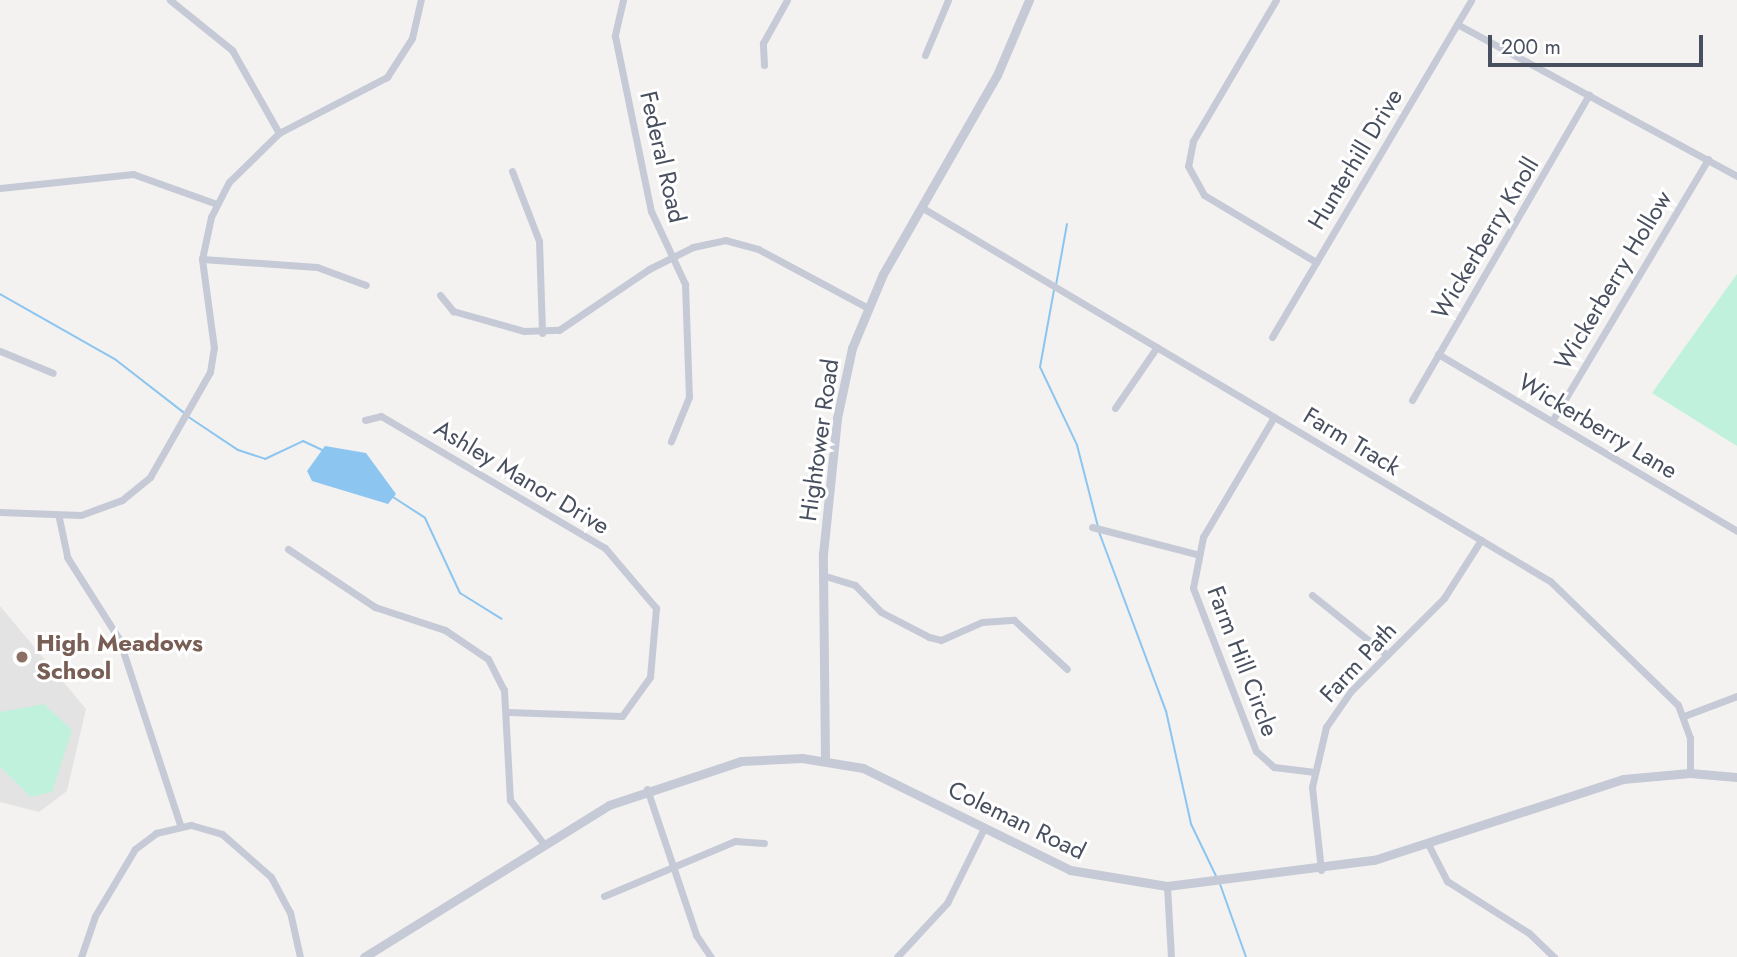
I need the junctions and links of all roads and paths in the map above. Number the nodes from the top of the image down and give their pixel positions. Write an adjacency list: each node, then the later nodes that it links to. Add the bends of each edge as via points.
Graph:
1 (170, 0): 13 (street, via 232,50)
2 (421, 0): 13 (street, via 412,38 387,77)
3 (623, 0): 20 (street, Federal Road, via 615,36 650,211)
4 (787, 0): 11 (street, via 763,43)
5 (948, 0): 10 (street)
6 (1029, 0): 19 (street, Hightower Road, via 997,75)
7 (1276, 0): 22 (street, via 1193,141 1188,166 1205,195)
8 (1471, 0): 9 (street, Hunterhill Drive)
9 (1457, 24): 12 (street, via 1540,74); 22 (street, Hunterhill Drive)
10 (925, 55)
11 (764, 65)
12 (1589, 94): 14 (street); 30 (street, Wickerberry Knoll)
13 (279, 133): 18 (street, via 244,163)
14 (1708, 159): 16 (street); 36 (street, Wickerberry Hollow)
15 (512, 171): 26 (street, via 539,242)
16 (1737, 176)
17 (0, 188): 18 (street, via 132,174)
18 (217, 204): 21 (street)
19 (921, 207): 25 (street, Hightower Road); 28 (street, Farm Track)
20 (673, 257): 25 (street, via 708,242 742,243); 26 (street, via 574,324); 37 (street, Federal Road, via 685,284 690,384)
21 (202, 259): 23 (street, via 317,267); 39 (street, via 214,348 201,394 139,488 102,510)
22 (1316, 262): 27 (street, Hunterhill Drive)
23 (366, 285)
24 (440, 295): 26 (street, via 453,311)
25 (866, 307): 45 (street, Hightower Road, via 841,389)
26 (542, 333)
27 (1272, 337)
28 (1157, 347): 33 (street); 34 (street, Farm Track)
29 (0, 351): 31 (street)
30 (1438, 354): 32 (street, Wickerberry Knoll); 36 (street, Wickerberry Lane)
31 (53, 373)
32 (1412, 400)
33 (1115, 408)
34 (1274, 416): 42 (street, Farm Track); 44 (street, Farm Hill Circle)
35 (365, 420): 50 (street, Ashley Manor Drive, via 381,416 605,548 656,608 650,677 622,716)
36 (1552, 421): 41 (street, Wickerberry Lane)
37 (671, 441)
38 (0, 512): 39 (street)
39 (59, 517): 57 (street, via 67,557 119,639)
40 (1092, 527): 44 (street)
41 (1737, 531)
42 (1481, 540): 47 (street, Farm Path, via 1444,598); 51 (street, Farm Track, via 1577,601)
43 (288, 549): 50 (street, via 374,607 444,630 488,659 504,691)
44 (1196, 554): 53 (street, Farm Hill Circle, via 1196,599 1256,751 1274,767)
45 (822, 575): 48 (street, via 855,585 881,612 941,640 982,622 1014,620); 52 (street, Hightower Road)
46 (1312, 595): 47 (street)
47 (1387, 655): 53 (street, Farm Path, via 1334,712)
48 (1067, 669)
49 (1737, 696): 51 (street)
50 (506, 712): 59 (street, via 510,800)
51 (1684, 716): 54 (street)
52 (825, 760): 56 (street, Coleman Road, via 741,761); 58 (street, Coleman Road, via 898,781)
53 (1313, 772): 63 (street, Farm Path)
54 (1690, 773): 55 (street, Coleman Road); 61 (street, Coleman Road, via 1600,784)
55 (1737, 777)
56 (647, 789): 59 (street, Coleman Road); 62 (street)
57 (180, 825): 66 (street, via 135,849 95,916); 67 (street, via 222,834 271,877 290,912)
58 (984, 828): 64 (street, Coleman Road, via 1095,878); 70 (street, via 947,903)
59 (543, 843): 68 (street, Coleman Road)
60 (764, 844): 62 (street, via 735,841)
61 (1428, 844): 63 (street, Coleman Road); 72 (street, via 1447,881 1522,928)
62 (671, 863): 65 (street); 69 (street, via 696,934)
63 (1321, 871): 64 (street, Coleman Road)
64 (1167, 886): 71 (street)
65 (604, 896)
66 (81, 957)
67 (300, 957)
68 (364, 957)
69 (711, 957)
70 (897, 957)
71 (1171, 957)
72 (1554, 957)

